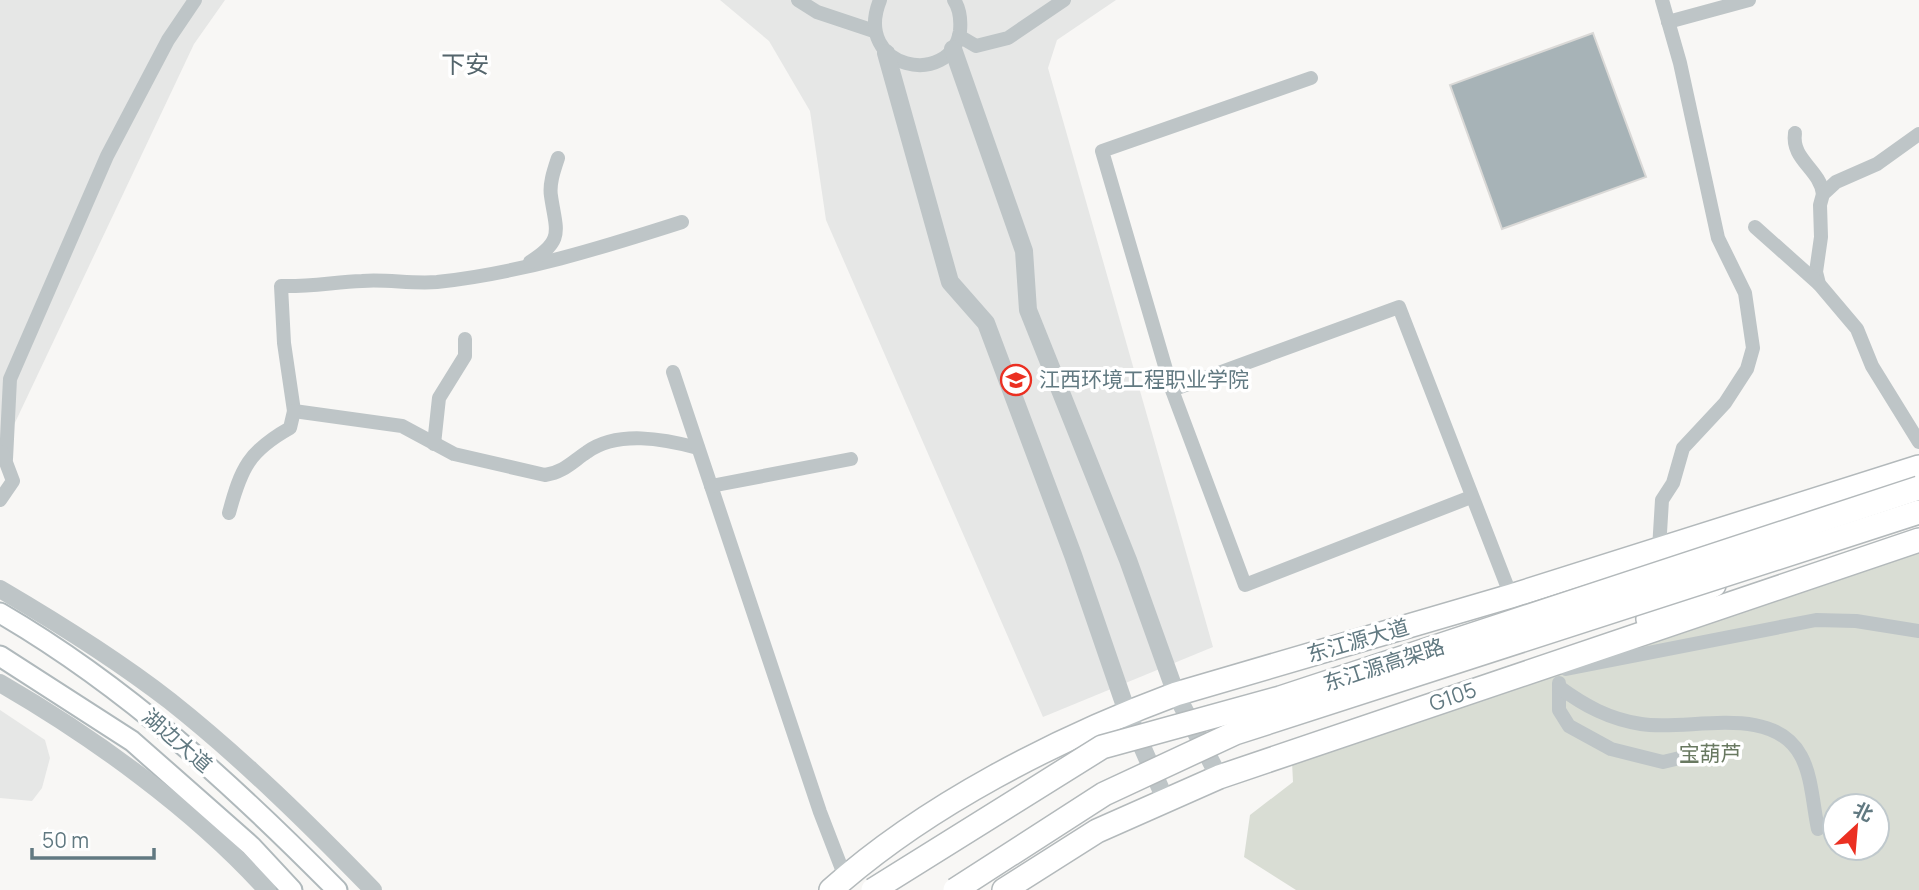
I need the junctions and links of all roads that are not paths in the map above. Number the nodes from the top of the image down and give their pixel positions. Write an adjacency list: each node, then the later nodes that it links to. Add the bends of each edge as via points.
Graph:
1 (195, 0): 28 (street, via 168,40 107,156 10,379)
2 (798, 0): 9 (street, via 817,12)
3 (880, 0): 9 (street)
4 (954, 0): 10 (street, via 961,20)
5 (1064, 0): 10 (street, via 1008,38 976,46)
6 (1662, 0): 8 (street)
7 (1749, 0): 8 (street)
8 (1668, 22): 38 (street, via 1718,238 1745,293 1753,348 1747,369 1725,404 1683,448 1673,483 1662,500)
9 (874, 31): 11 (street)
10 (956, 42): 11 (street, via 933,64 907,65); 49 (street, via 1024,251 1028,310)
11 (886, 53): 50 (street, via 950,282 986,323)
12 (1311, 78): 23 (street, via 1102,151)
13 (1795, 133): 16 (street, via 1796,152 1818,178)
14 (1919, 134): 16 (street)
15 (558, 158): 19 (street, via 551,195 558,220 555,236 547,251)
16 (1824, 194): 20 (street, via 1816,272)
17 (682, 222): 19 (street, via 578,256)
18 (1755, 227): 20 (street)
19 (523, 267): 24 (street, via 436,282 364,280 281,286)
20 (1819, 284): 25 (street, via 1857,329 1872,366)
21 (465, 339): 26 (street, via 465,355 439,398)
22 (673, 372): 27 (street)
23 (1172, 390): 33 (street, via 1399,307); 33 (street, via 1245,585)
24 (294, 411): 26 (street, via 402,426); 36 (street, via 290,428 270,439 242,468)
25 (1919, 442)
26 (434, 444): 27 (street, via 473,459 545,475 560,473 607,441 660,440)
27 (698, 448): 31 (street)
28 (3, 454): 34 (street, via 13,481)
29 (852, 459): 31 (street)
30 (1919, 467): 38 (highway, 东江源大道)
31 (711, 486): 57 (street, via 820,812)
32 (1919, 488): 39 (highway, 东江源高架路, bridge)
33 (1471, 497): 41 (street)
34 (0, 500)
35 (1919, 512): 39 (highway, 东江源高架路, bridge)
36 (229, 513)
37 (1919, 540): 52 (highway, G105 / G105)
38 (1658, 549): 41 (highway, 东江源大道)
39 (1749, 556): 46 (highway, bridge, via 1672,557 1366,653); 52 (highway, bridge, via 1650,618 1372,709); 62 (highway, 东江源高架路, bridge, via 1102,747); 63 (highway, 东江源高架路, bridge, via 1235,733 1104,794)
40 (0, 589): 61 (street, via 73,632 169,700 236,757)
41 (1511, 596): 46 (highway, 东江源大道)
42 (0, 614): 60 (main road, 湖边大道, via 63,650 148,715 271,823)
43 (1919, 631): 45 (street, via 1816,620)
44 (0, 656): 59 (main road, 湖边大道, via 132,741 251,846)
45 (1557, 671): 48 (street); 51 (street)
46 (1233, 677): 49 (highway, 东江源大道)
47 (0, 682): 58 (street, via 117,759 238,858)
48 (1559, 687): 53 (street, via 1559,710 1569,726 1611,749 1663,762); 56 (street, via 1588,708 1639,724 1753,725 1790,740 1802,757)
49 (1176, 694): 50 (highway, 东江源大道); 54 (street)
50 (1127, 712): 55 (street); 57 (highway, 东江源大道, via 980,786 904,834)
51 (1345, 740)
52 (1312, 745): 54 (highway, G105 / G105)
53 (1709, 751)
54 (1219, 777): 55 (highway, G105 / G105)
55 (1165, 799): 64 (highway, G105 / G105, via 1097,831)
56 (1818, 829)
57 (838, 884)
58 (267, 890)
59 (292, 890)
60 (337, 890)
61 (373, 890)
62 (873, 890)
63 (955, 890)
64 (1004, 890)

